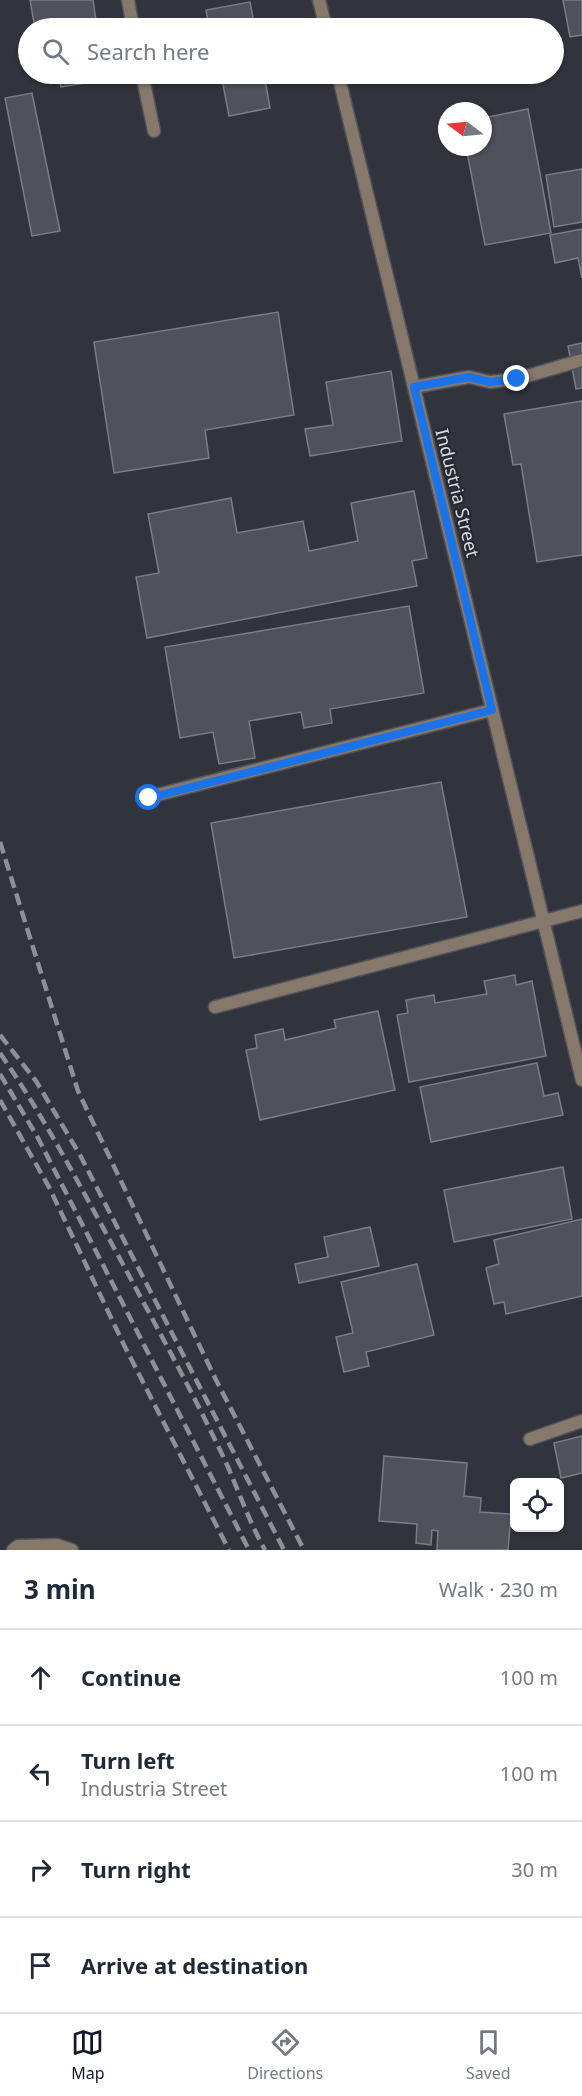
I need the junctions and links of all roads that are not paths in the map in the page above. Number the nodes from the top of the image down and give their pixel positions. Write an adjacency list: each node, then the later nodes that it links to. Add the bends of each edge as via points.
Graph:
1 (128, 0): 3 (lane)
2 (320, 0): 4 (lane)
3 (132, 18)
4 (324, 18)
5 (144, 84): 7 (lane)
6 (340, 84): 9 (lane, Industria Street)
7 (154, 131)
8 (582, 360): 9 (lane, via 517,379 490,382 469,377)
9 (414, 387): 10 (lane, Industria Street)
10 (492, 710): 11 (lane); 13 (lane, Industria Street)
11 (149, 798)
12 (582, 911): 13 (lane)
13 (542, 921): 14 (lane); 15 (lane, Industria Street)
14 (215, 1006)
15 (582, 1080)
16 (582, 1421): 17 (lane)
17 (530, 1439)
18 (13, 1550): 19 (lane, via 18,1546 57,1545)
19 (72, 1550)

